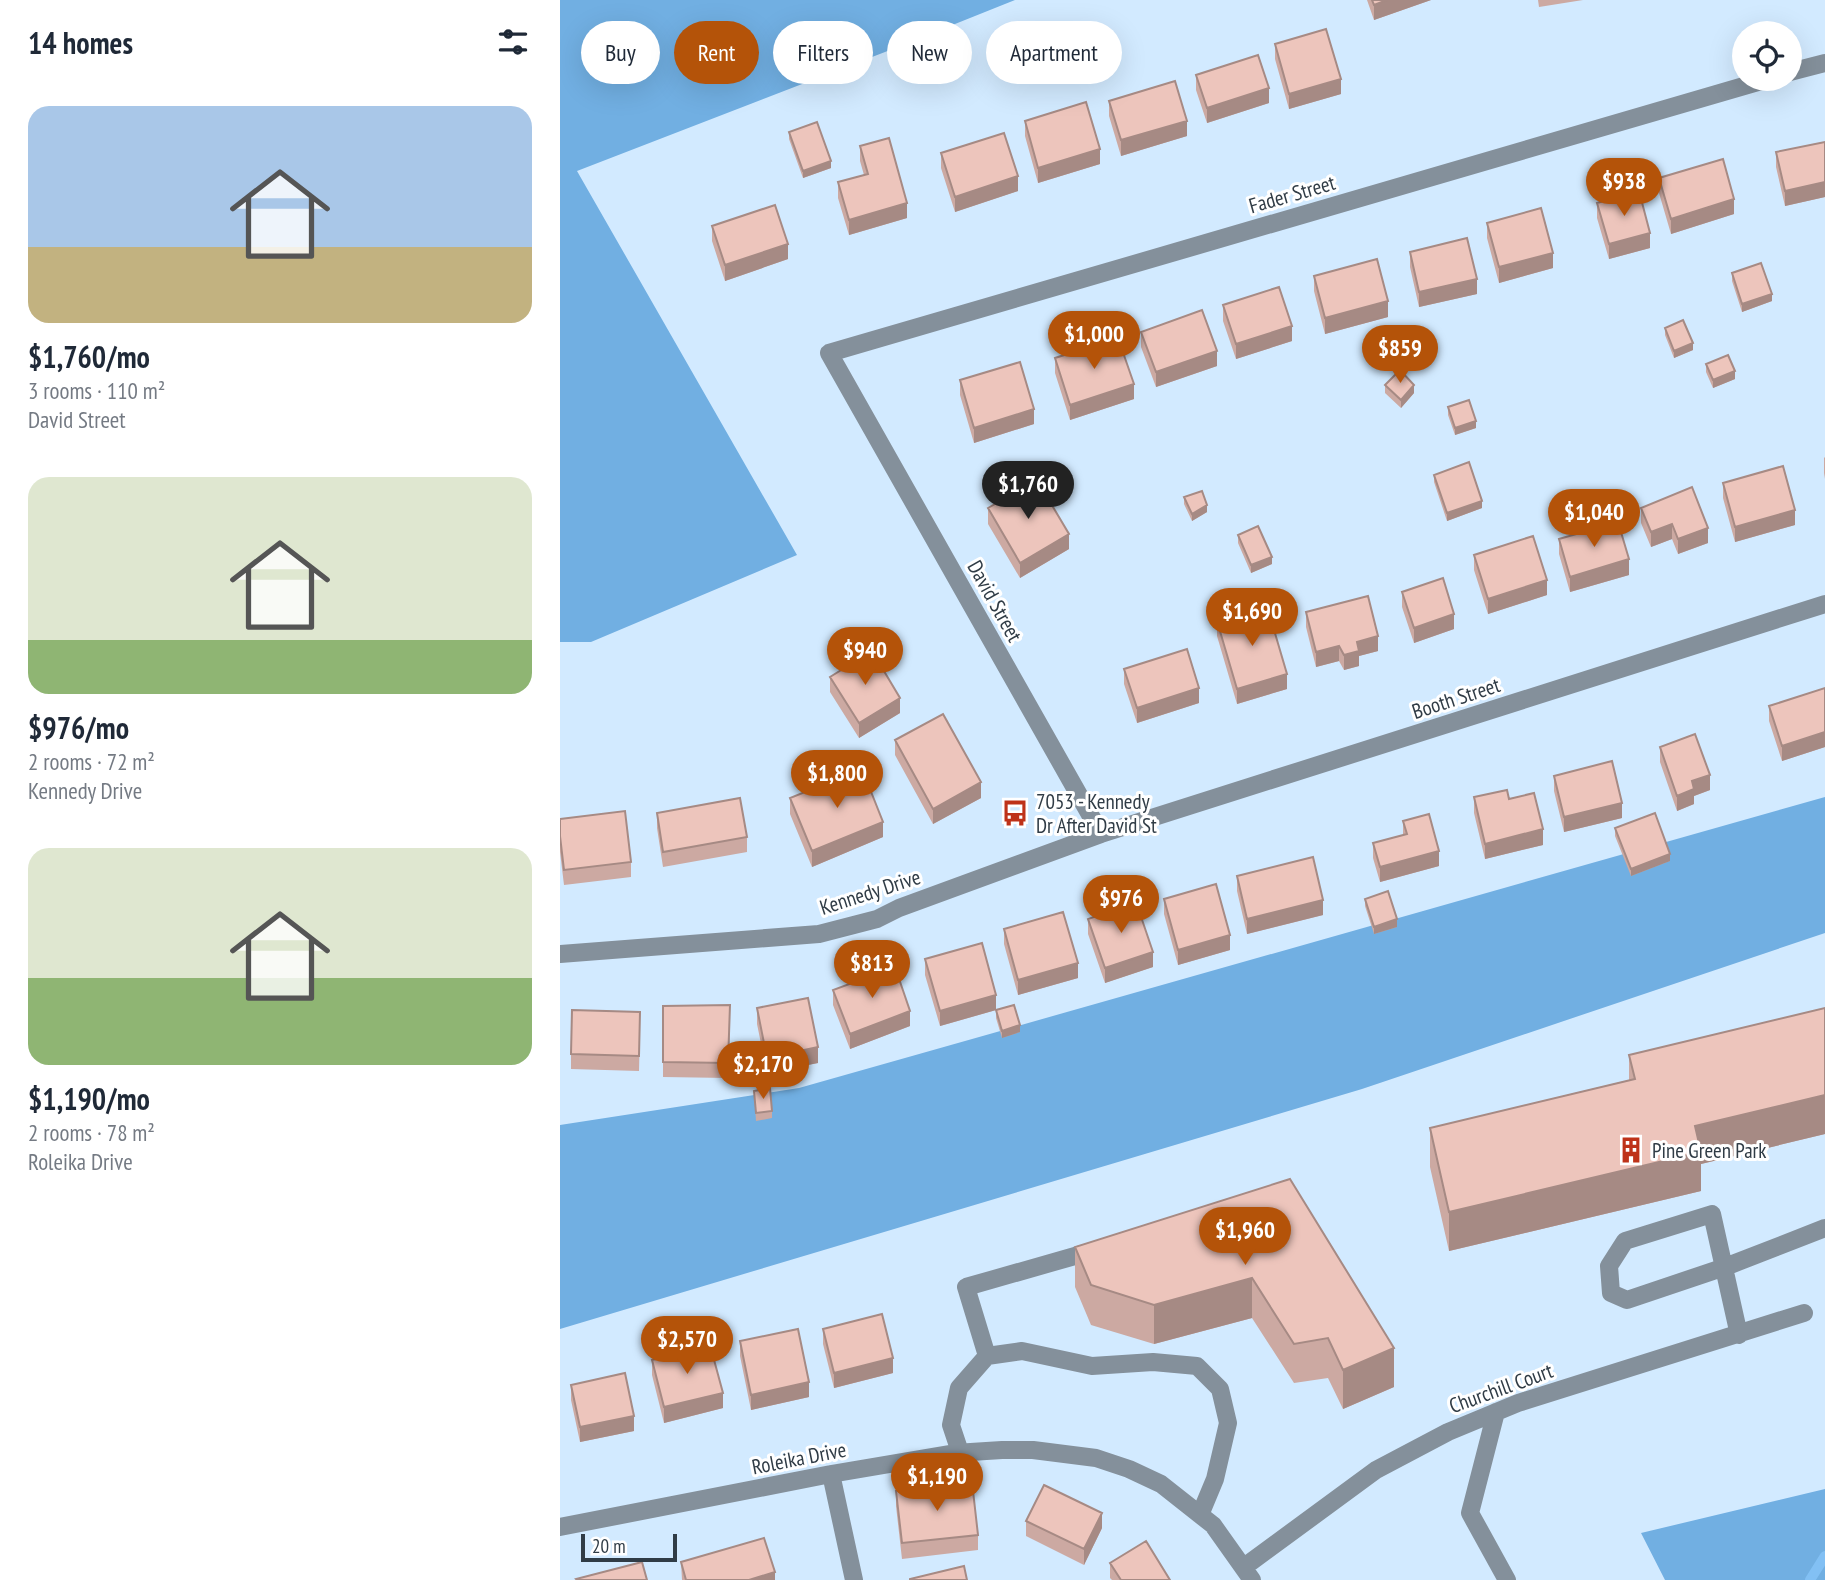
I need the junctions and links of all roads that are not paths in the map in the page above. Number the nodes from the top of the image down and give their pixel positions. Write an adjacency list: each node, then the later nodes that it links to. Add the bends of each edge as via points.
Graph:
1 (1825, 63): 2 (street)
2 (1802, 69)
3 (1732, 90): 4 (street, Fader Street)
4 (829, 353): 6 (street, David Street)
5 (1825, 604): 6 (street, Booth Street)
6 (1101, 834): 7 (street, Kennedy Drive, via 877,919 819,934)
7 (560, 954)
8 (1825, 1228): 10 (street)
9 (1111, 1246): 13 (street, via 966,1287)
10 (1725, 1267): 10 (street, via 1712,1213 1625,1241 1609,1266 1611,1293 1626,1300); 12 (street)
11 (1804, 1313): 12 (street, Churchill Court)
12 (1739, 1335): 14 (street, Churchill Court)
13 (987, 1356): 15 (street, via 958,1388 951,1425); 17 (street, via 1022,1351 1092,1366 1153,1362 1197,1366 1220,1389 1227,1423 1215,1479)
14 (1496, 1412): 19 (street, Churchill Court, via 1376,1470); 21 (street, via 1470,1513)
15 (960, 1452): 16 (street, Roleika Drive); 17 (street, Roleika Drive, via 1033,1450 1097,1458 1161,1483)
16 (831, 1474): 18 (street, Roleika Drive); 20 (street)
17 (1200, 1515): 19 (street, Roleika Drive, via 1213,1525)
18 (560, 1527)
19 (1248, 1573)
20 (855, 1580)
21 (1507, 1580)

